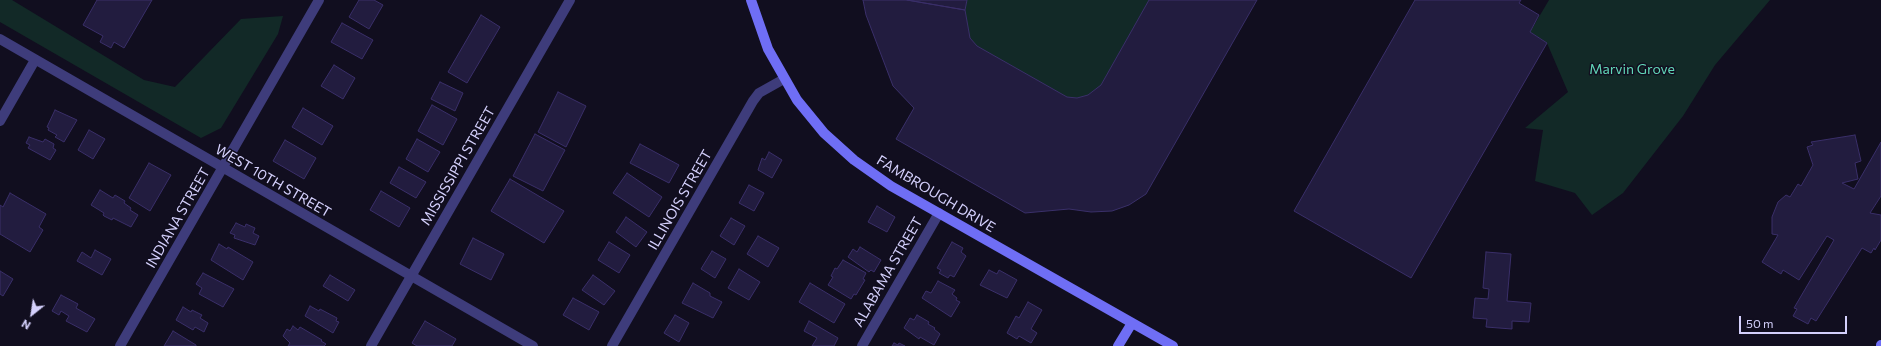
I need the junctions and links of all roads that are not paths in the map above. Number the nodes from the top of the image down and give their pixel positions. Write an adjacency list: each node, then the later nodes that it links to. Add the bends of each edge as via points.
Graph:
1 (320, 0): 8 (street, INDIANA STREET)
2 (570, 0): 10 (street, MISSISSIPPI STREET)
3 (751, 0): 6 (street, FAMBROUGH DRIVE, via 768,49)
4 (0, 39): 5 (street, WEST 10TH STREET)
5 (36, 60): 7 (street); 8 (street, WEST 10TH STREET)
6 (784, 79): 9 (street, FAMBROUGH DRIVE, via 814,122 843,151 871,173); 15 (street, ILLINOIS STREET, via 759,93 753,100)
7 (0, 121)
8 (223, 168): 10 (street, WEST 10TH STREET); 12 (street, INDIANA STREET)
9 (939, 213): 11 (street, FAMBROUGH DRIVE); 16 (street, ALABAMA STREET)
10 (411, 276): 13 (street, MISSISSIPPI STREET); 14 (street, WEST 10TH STREET)
11 (1132, 323): 17 (street); 18 (street, FAMBROUGH DRIVE)
12 (120, 346)
13 (371, 346)
14 (533, 346)
15 (612, 346)
16 (862, 346)
17 (1118, 346)
18 (1173, 346)

